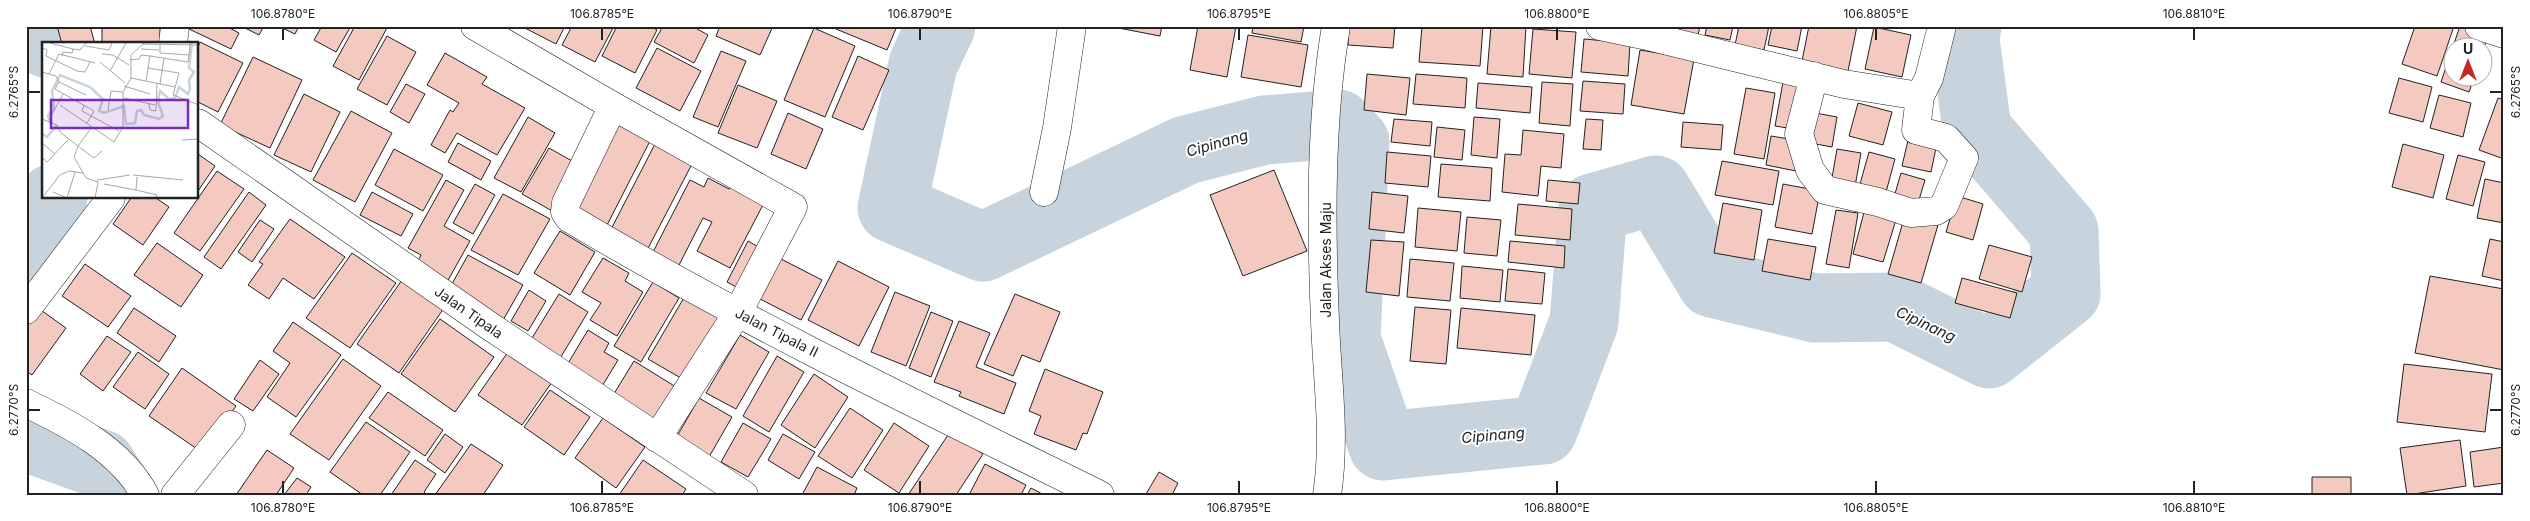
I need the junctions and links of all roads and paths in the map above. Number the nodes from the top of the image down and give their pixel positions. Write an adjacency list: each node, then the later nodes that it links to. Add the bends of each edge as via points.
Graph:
1 (175, 26): 9 (street)
2 (475, 26): 12 (street)
3 (1072, 26): 14 (street)
4 (1336, 26): 25 (street, Jalan Akses Maju, via 1325,141 1325,320 1332,462)
5 (1600, 26): 10 (street)
6 (1942, 26): 11 (street, via 1929,78)
7 (2479, 26): 8 (street)
8 (2504, 34)
9 (173, 42)
10 (1814, 76): 11 (street); 11 (street, via 1799,134 1810,170 1825,190 1911,213 1927,213 1944,206 1964,158 1946,138 1916,130)
11 (1920, 96)
12 (613, 106): 17 (street, Jalan Tipala II, via 568,197 566,215); 17 (street, via 793,207)
13 (199, 124): 20 (street, Jalan Tipala)
14 (1044, 192)
15 (110, 199): 16 (street)
16 (26, 310)
17 (738, 312): 20 (street); 24 (street, Jalan Tipala II)
18 (26, 403): 21 (street, via 93,440 121,462)
19 (230, 425): 22 (street)
20 (657, 438): 23 (street, Jalan Tipala)
21 (145, 495)
22 (175, 495)
23 (744, 495)
24 (1100, 495)
25 (1327, 495)

